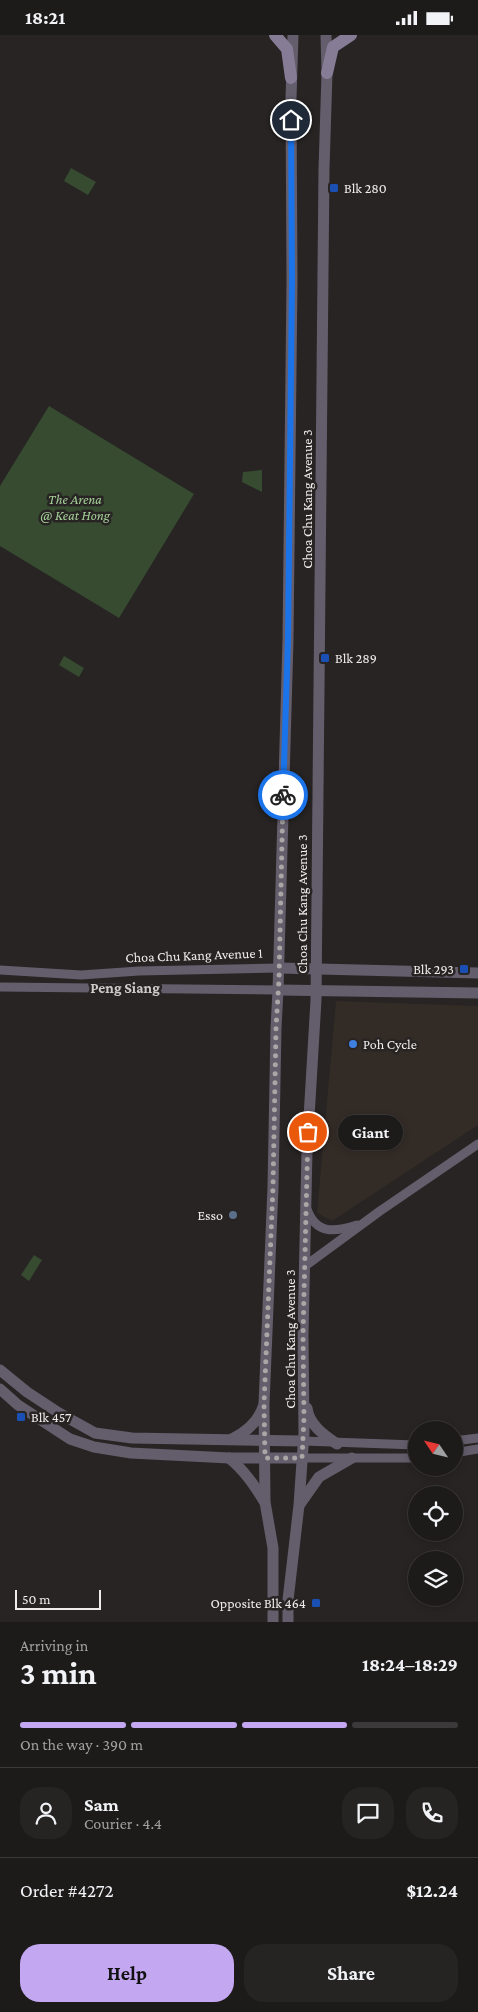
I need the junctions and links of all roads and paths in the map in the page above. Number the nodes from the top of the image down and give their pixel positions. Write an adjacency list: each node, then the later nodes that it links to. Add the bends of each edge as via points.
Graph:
1 (275, 35): 6 (main road, via 287,49)
2 (293, 35): 6 (street, Choa Chu Kang Avenue 3)
3 (326, 35): 5 (street, Choa Chu Kang Avenue 3)
4 (351, 35): 5 (main road, via 333,47)
5 (327, 73): 8 (street, Choa Chu Kang Avenue 3)
6 (291, 78): 7 (street, Choa Chu Kang Avenue 3, via 288,640)
7 (279, 968): 8 (street, Choa Chu Kang Avenue 1); 9 (street, Choa Chu Kang Avenue 1, via 81,975); 12 (street, Choa Chu Kang Avenue 3)
8 (317, 969): 10 (street, Choa Chu Kang Avenue 1); 13 (street, Choa Chu Kang Avenue 3)
9 (0, 970)
10 (478, 973)
11 (0, 987): 12 (street)
12 (278, 990): 13 (street); 22 (street, Choa Chu Kang Avenue 3)
13 (316, 990): 14 (street); 16 (street, Choa Chu Kang Avenue 3)
14 (478, 993)
15 (478, 1145): 17 (street)
16 (306, 1206): 17 (street, via 314,1222 325,1230 334,1231); 18 (street, Choa Chu Kang Avenue 3)
17 (364, 1223): 18 (street)
18 (305, 1266): 21 (street, Choa Chu Kang Avenue 3)
19 (0, 1370): 25 (street, via 35,1398 95,1433 132,1438)
20 (0, 1389): 33 (street, via 18,1405 70,1439 94,1447 131,1453)
21 (304, 1389): 27 (street, Choa Chu Kang Avenue 3); 28 (street, via 308,1413 316,1428)
22 (264, 1404): 25 (street, via 260,1417 243,1433); 26 (street, Choa Chu Kang Avenue 3)
23 (478, 1438): 24 (street)
24 (463, 1440)
25 (228, 1441): 26 (street)
26 (265, 1441): 27 (street); 34 (street, Choa Chu Kang Avenue 3)
27 (303, 1441): 28 (street); 35 (street, Choa Chu Kang Avenue 3)
28 (337, 1444): 29 (street)
29 (400, 1445): 30 (street); 37 (street)
30 (408, 1445)
31 (478, 1449): 32 (street)
32 (463, 1452)
33 (229, 1458): 34 (street); 39 (street, via 254,1484)
34 (265, 1458): 35 (street); 39 (street, Choa Chu Kang Avenue 3)
35 (302, 1458): 36 (street); 40 (street, Choa Chu Kang Avenue 3)
36 (352, 1458): 37 (street); 40 (street, via 319,1477)
37 (401, 1458): 38 (street)
38 (408, 1458)
39 (265, 1502): 41 (street, Choa Chu Kang Avenue 3, via 273,1548)
40 (299, 1505): 42 (street, Choa Chu Kang Avenue 3)
41 (273, 1622)
42 (288, 1622)

